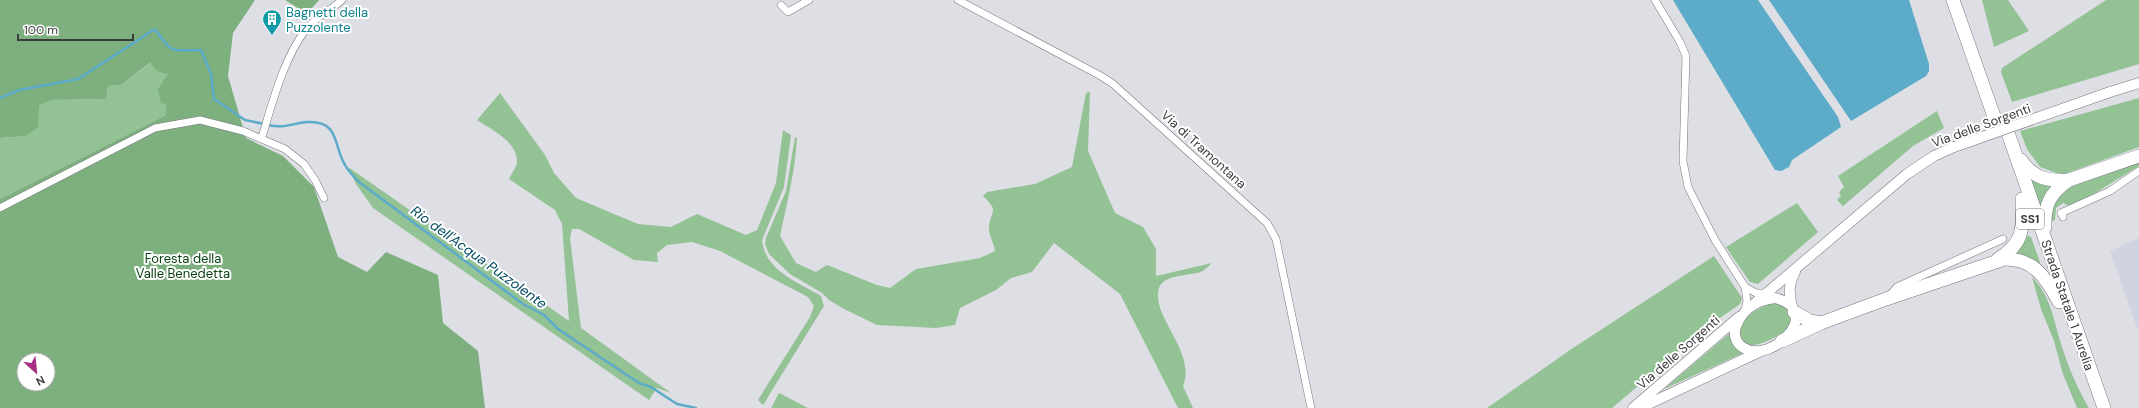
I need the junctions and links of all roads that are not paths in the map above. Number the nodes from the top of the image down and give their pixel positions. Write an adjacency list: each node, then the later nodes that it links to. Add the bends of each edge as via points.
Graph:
1 (342, 0): 10 (street, via 307,28 292,52 281,77)
2 (809, 0): 7 (street, via 788,12)
3 (958, 0): 32 (street, Via di Tramontana, via 1100,74 1267,223 1276,239)
4 (1655, 0): 22 (street, via 1686,56 1684,161 1688,187 1715,240)
5 (1953, 0): 9 (highway, Strada Statale 1 Aurelia / SS1)
6 (1962, 0): 9 (highway, Strada Statale 1 Aurelia / SS1)
7 (781, 5)
8 (2139, 83): 21 (main road, Via delle Sorgenti, bridge, via 1934,156 1907,174)
9 (2004, 132): 13 (highway, via 2034,174 2049,180); 15 (highway, Strada Statale 1 Aurelia / SS1); 19 (highway, Strada Statale 1 Aurelia / SS1)
10 (262, 138): 14 (street, via 286,150 304,164); 16 (street, via 230,126 200,120 155,128)
11 (2139, 156): 13 (highway)
12 (2139, 171): 17 (street, via 2110,191 2061,213)
13 (2069, 180): 19 (highway, via 2054,192 2046,205 2044,213)
14 (324, 198)
15 (2022, 199): 20 (highway, via 2019,240 2008,252); 25 (highway, Strada Statale 1 Aurelia / SS1)
16 (0, 208)
17 (2063, 217)
18 (2003, 239): 24 (street, via 1897,287)
19 (2047, 244): 36 (highway, Strada Statale 1 Aurelia / SS1)
20 (1993, 261): 24 (highway); 25 (highway, via 2013,258 2030,264 2045,278)
21 (1795, 270): 23 (main road, Via delle Sorgenti); 27 (main road, Via delle Sorgenti, via 1789,293)
22 (1745, 287): 23 (street, via 1756,293); 28 (street, via 1747,301)
23 (1769, 292): 26 (main road, Via delle Sorgenti)
24 (1886, 299): 29 (highway)
25 (2059, 302): 35 (highway, Strada Statale 1 Aurelia / SS1)
26 (1755, 303): 27 (main road, Via delle Sorgenti, via 1775,298 1787,302); 28 (main road, Via delle Sorgenti)
27 (1793, 310): 29 (highway, via 1810,321); 30 (main road, Via delle Sorgenti, via 1793,331)
28 (1743, 314): 31 (main road, Via delle Sorgenti, via 1735,333 1739,343 1745,349); 33 (main road, Via delle Sorgenti)
29 (1821, 323): 30 (highway)
30 (1782, 341): 31 (main road, Via delle Sorgenti)
31 (1763, 350): 34 (main road, Via delle Sorgenti)
32 (1311, 408)
33 (1633, 408)
34 (1640, 408)
35 (2096, 408)
36 (2104, 408)

